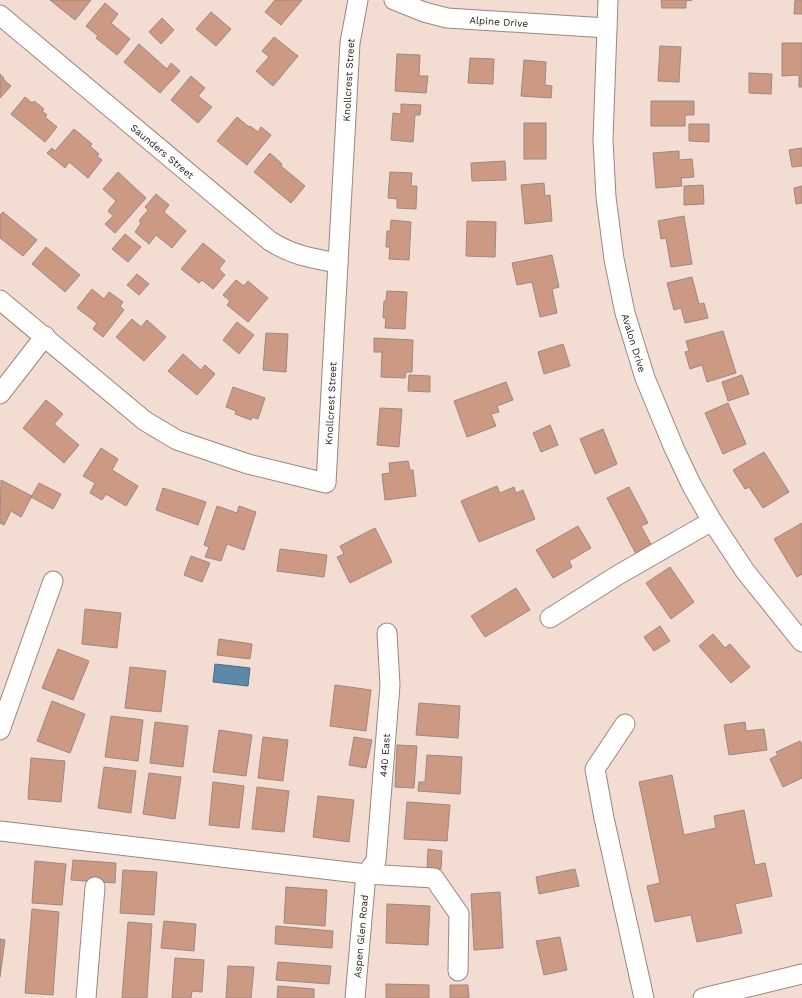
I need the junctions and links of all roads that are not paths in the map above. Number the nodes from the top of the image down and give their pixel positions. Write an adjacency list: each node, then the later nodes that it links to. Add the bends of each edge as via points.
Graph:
1 (358, 0): 6 (street, Knollcrest Street, via 350,43)
2 (394, 0): 5 (street, Alpine Drive, via 447,18)
3 (608, 0): 5 (street, Avalon Drive)
4 (0, 15): 6 (street, Saunders Street, via 270,241 294,254)
5 (607, 28): 10 (street, Avalon Drive, via 603,140 606,197 614,259 625,313 648,385 674,448)
6 (338, 263): 8 (street, Knollcrest Street, via 326,483 248,464 177,440 145,421)
7 (0, 300): 8 (street)
8 (44, 336): 9 (street)
9 (0, 394)
10 (712, 521): 12 (street); 14 (street, Avalon Drive, via 745,571)
11 (53, 581): 16 (street)
12 (550, 618)
13 (387, 633): 18 (street, 440 East, via 390,685 376,861)
14 (802, 642)
15 (625, 724): 24 (street, via 595,769)
16 (0, 730)
17 (0, 830): 18 (street)
18 (366, 874): 20 (street, via 434,878 460,914); 23 (street, Aspen Glen Road)
19 (95, 887): 22 (street)
20 (458, 971)
21 (802, 974): 25 (street)
22 (86, 998)
23 (355, 998)
24 (644, 998)
25 (702, 998)

